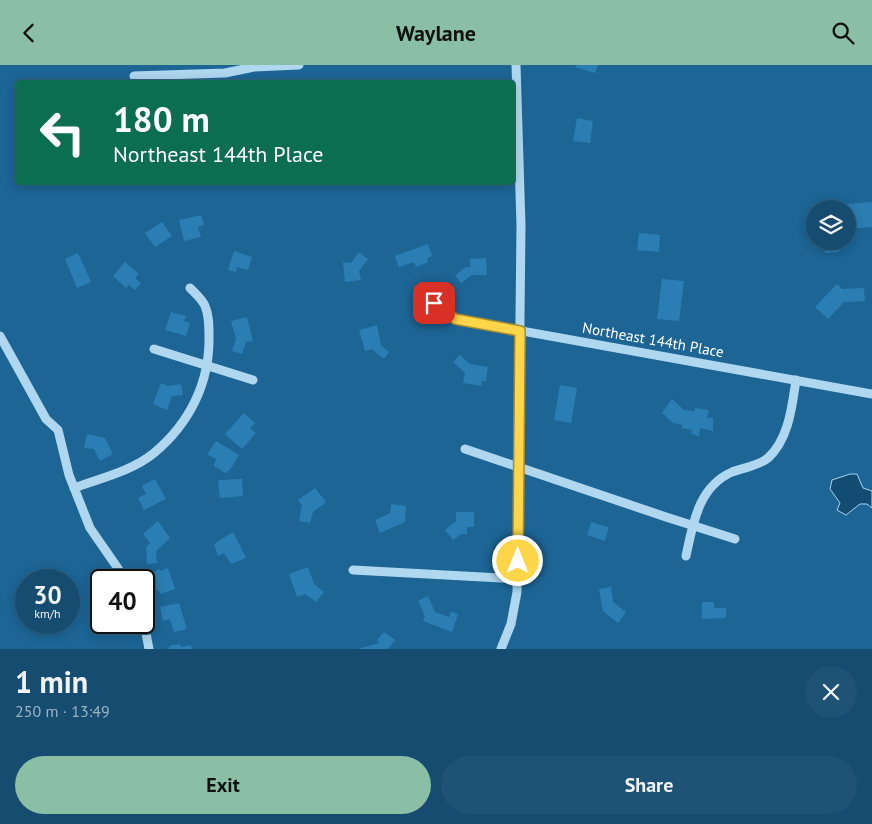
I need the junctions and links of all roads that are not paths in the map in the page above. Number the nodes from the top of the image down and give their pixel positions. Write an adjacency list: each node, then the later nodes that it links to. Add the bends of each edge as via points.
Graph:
1 (299, 65): 3 (street, via 254,67 225,73)
2 (516, 65): 6 (street, via 521,187)
3 (134, 76)
4 (190, 288): 9 (street, via 204,304 209,318)
5 (434, 303): 6 (street, Northeast 144th Place, via 455,319)
6 (520, 331): 11 (street, Northeast 144th Place); 14 (street)
7 (0, 336): 15 (street, via 46,419 58,431)
8 (154, 349): 9 (street)
9 (207, 366): 10 (street); 15 (street, via 201,390 181,426 153,453 128,469)
10 (253, 380)
11 (796, 380): 12 (street, Northeast 144th Place); 16 (street, via 791,412 782,439 767,459 729,474 712,486 699,505)
12 (872, 395)
13 (465, 449): 14 (street)
14 (519, 468): 16 (street); 21 (street)
15 (74, 488): 19 (street, via 90,527)
16 (692, 526): 17 (street); 18 (street)
17 (735, 539)
18 (686, 556)
19 (119, 569)
20 (353, 570): 21 (street)
21 (518, 579): 24 (street, via 511,624)
22 (146, 634): 23 (street)
23 (149, 649)
24 (501, 649)

